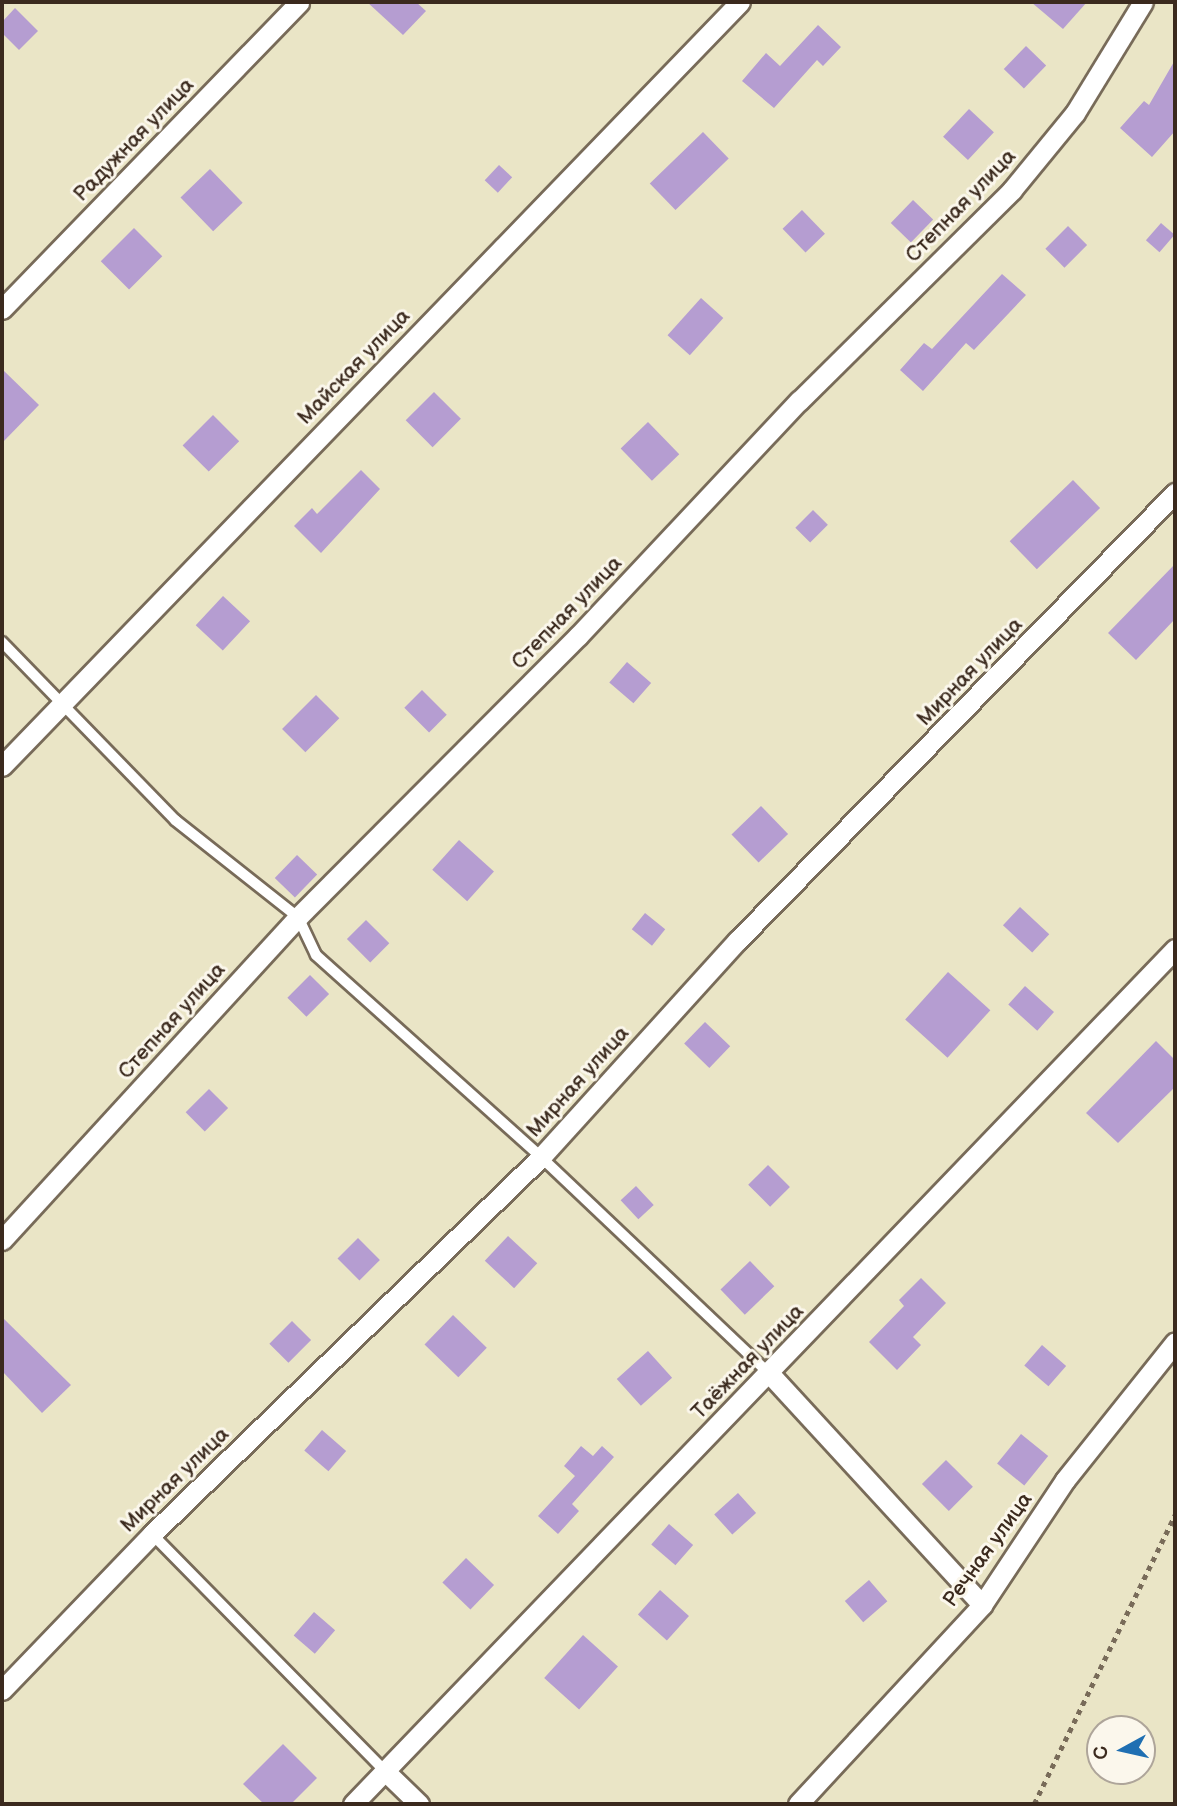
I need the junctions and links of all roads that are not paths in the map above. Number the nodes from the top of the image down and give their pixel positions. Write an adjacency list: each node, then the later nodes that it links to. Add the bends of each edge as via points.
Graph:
1 (299, 2): 4 (street, Радужная улица)
2 (740, 2): 7 (street, Майская улица)
3 (1143, 2): 9 (street, Степная улица, via 1075,113 1012,190 799,401 578,636)
4 (2, 310)
5 (1175, 493): 11 (street, Мирная улица, via 737,941)
6 (2, 642): 7 (lane)
7 (63, 706): 8 (street, Майская улица); 9 (lane, via 175,820)
8 (2, 766)
9 (299, 917): 11 (lane, via 316,955); 12 (street, Степная улица)
10 (1175, 949): 14 (street, Таёжная улица)
11 (541, 1157): 14 (lane); 15 (street, Мирная улица)
12 (2, 1240)
13 (1175, 1342): 16 (street, Речная улица, via 1065,1480)
14 (769, 1373): 16 (street); 18 (street, Таёжная улица)
15 (152, 1534): 17 (street, Мирная улица); 18 (lane)
16 (982, 1605): 21 (street, Речная улица)
17 (2, 1690)
18 (387, 1772): 19 (street, Таёжная улица); 20 (street)
19 (353, 1804)
20 (419, 1804)
21 (798, 1804)

